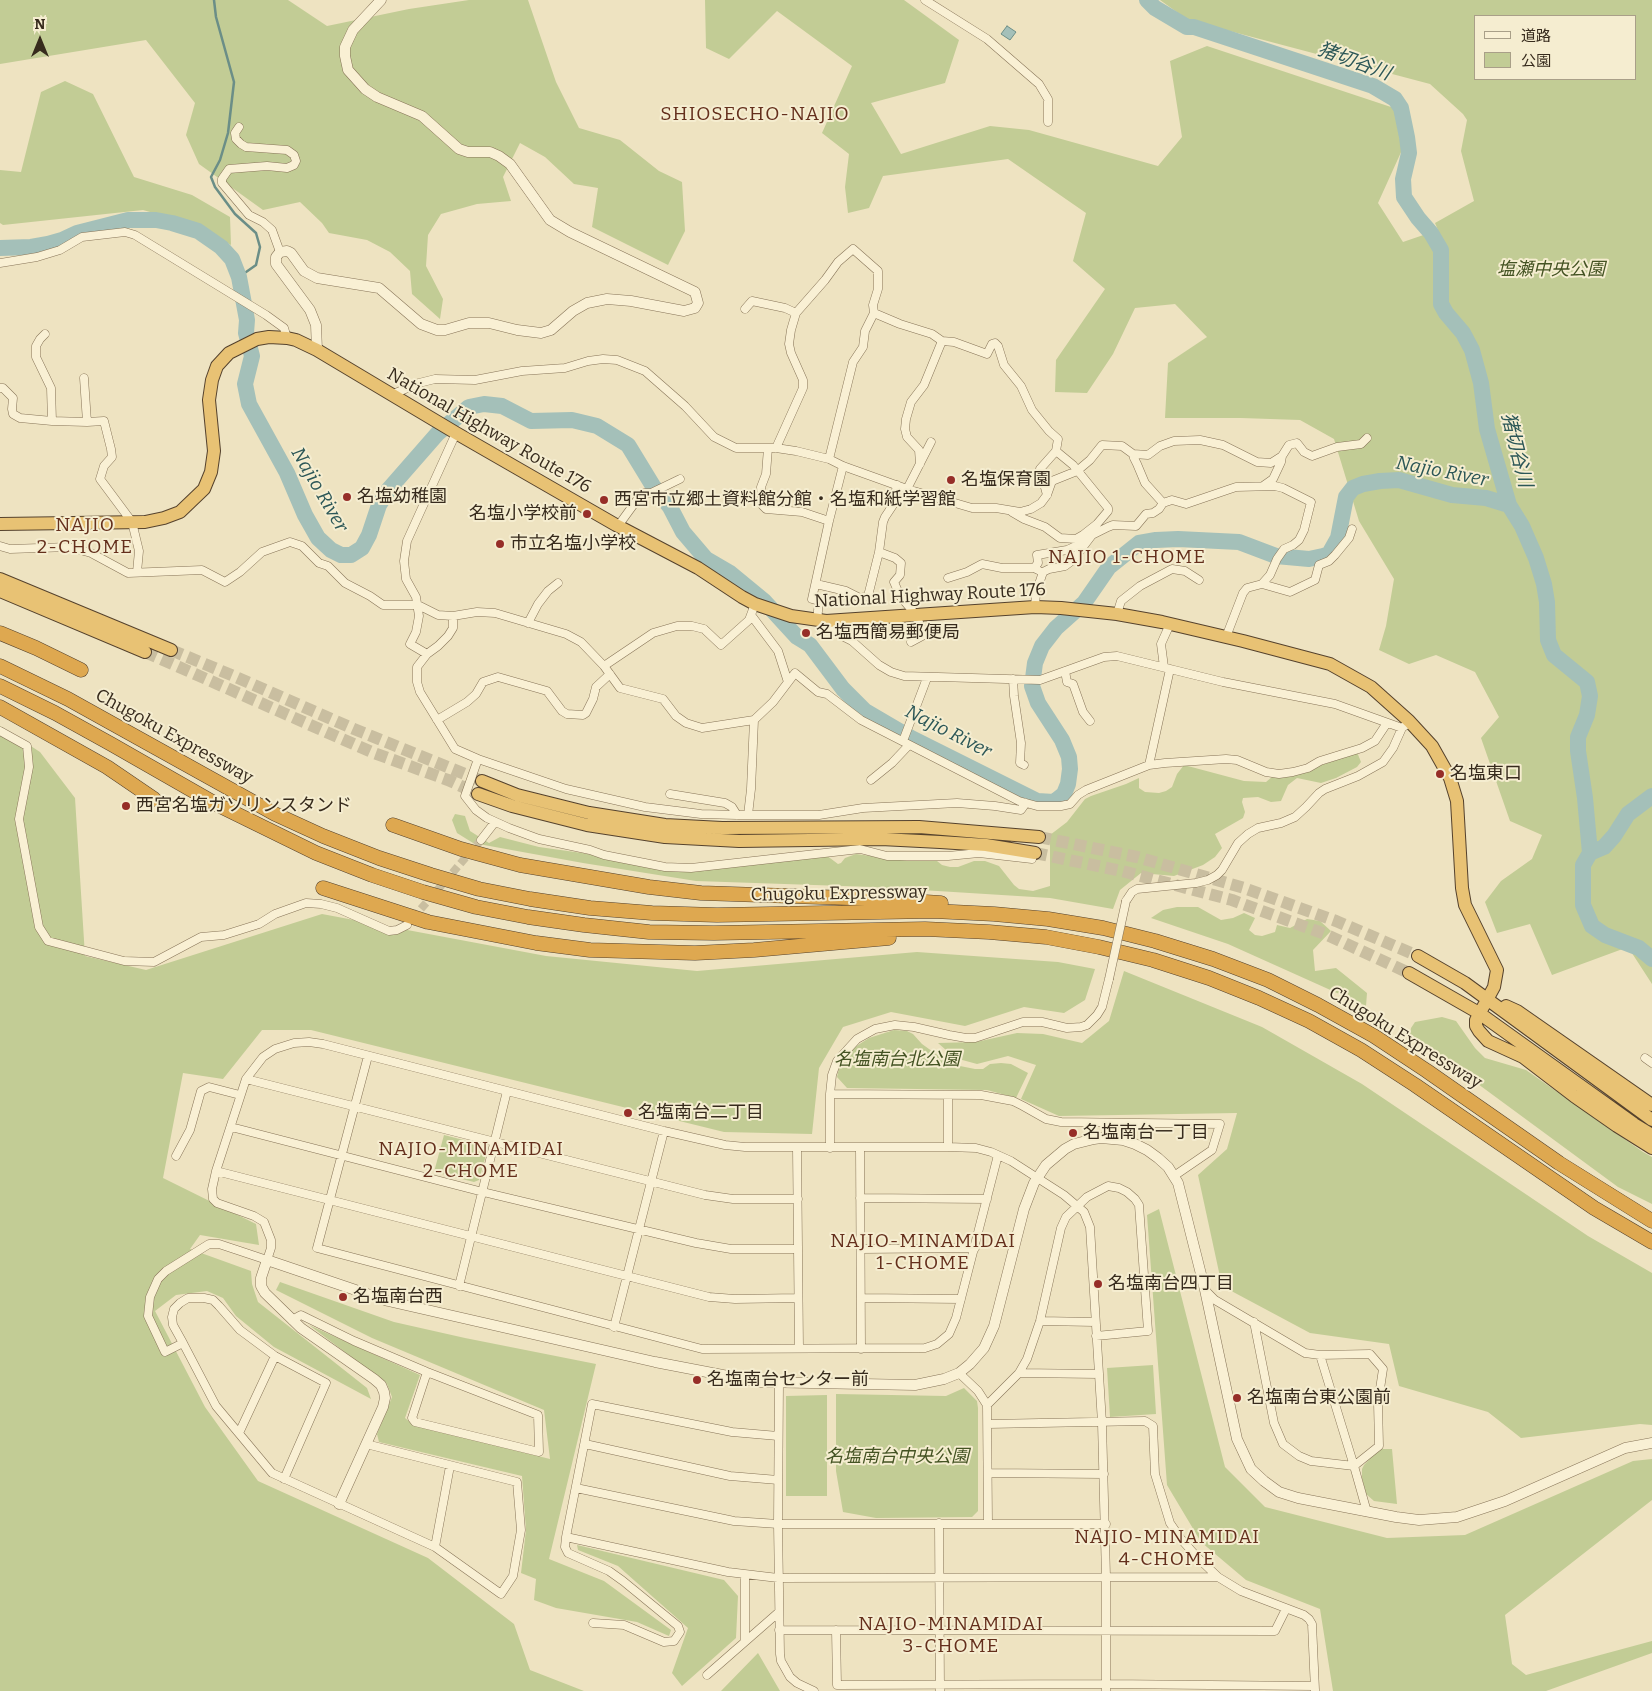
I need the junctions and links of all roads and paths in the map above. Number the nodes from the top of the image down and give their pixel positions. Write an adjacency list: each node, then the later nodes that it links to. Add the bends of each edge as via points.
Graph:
1 (381, 0): 5 (street, via 353,30 345,47 348,70 365,89 422,116 459,149 499,156 510,164 550,220 695,292 698,304 684,311 607,299 586,303 551,330 541,333 489,323 468,323 438,330 422,324 378,288 317,278 304,271 291,252)
2 (925, 0): 3 (street, via 987,39 1039,84 1048,99)
3 (1048, 122)
4 (239, 127): 5 (street, via 235,133 241,144 287,150 294,154 296,161 287,168 229,169 222,179 249,214 272,230)
5 (280, 252): 13 (street, via 276,264 310,310 316,325)
6 (0, 263): 11 (street, via 37,258 82,238 125,232 266,315 284,328)
7 (746, 309): 8 (street, via 752,301)
8 (796, 313): 9 (street, via 838,262 853,249 878,271); 22 (street, via 789,344 803,388)
9 (874, 313): 12 (street, via 932,334); 26 (street, via 865,331 863,348 853,362)
10 (45, 334): 17 (street, via 36,346 36,357 51,388)
11 (288, 338): 13 (highway, National Highway Route 176); 38 (highway, National Highway Route 176, via 269,337 228,353 217,366 208,400 214,460 204,489 180,512 155,521)
12 (942, 341): 23 (street, via 987,354 995,343 1004,365 1021,386 1032,410 1058,439); 27 (street, via 924,385 911,402 906,419 907,437 919,450)
13 (317, 350): 16 (highway, National Highway Route 176)
14 (84, 378): 18 (street)
15 (0, 388): 17 (street, via 13,398 13,414 20,418)
16 (392, 395): 19 (highway, National Highway Route 176); 22 (street, via 436,379 475,380 522,371 565,368 588,361 617,360 645,372 714,436 736,448)
17 (52, 421): 18 (street)
18 (88, 422): 38 (street, via 104,421 112,457 104,466 100,479)
19 (455, 433): 40 (highway, National Highway Route 176); 55 (street, via 407,541 406,579)
20 (1367, 438): 25 (street, via 1361,444 1337,447 1312,456 1297,444 1289,445)
21 (931, 442): 27 (street)
22 (772, 448): 26 (street); 37 (street, via 761,487 762,504 766,509 802,512)
23 (1056, 451): 29 (street); 34 (street, via 1040,469)
24 (1133, 454): 25 (street, via 1148,455 1174,441 1200,440 1223,445 1256,462 1271,463); 29 (street, via 1122,446 1102,446); 35 (street, via 1146,483)
25 (1282, 456): 32 (street, via 1273,479)
26 (829, 459): 28 (street)
27 (920, 464): 33 (street)
28 (843, 466): 31 (street); 37 (street)
29 (1077, 471): 34 (street, via 1052,481); 42 (street, via 1108,508 1097,524)
30 (680, 479): 40 (street, via 651,493 642,493)
31 (897, 485): 33 (street); 44 (street, via 893,505 883,522)
32 (1262, 488): 35 (street, via 1236,487 1186,504 1172,500); 53 (street, via 1283,488 1311,502 1299,540 1284,549)
33 (907, 489): 36 (street, via 972,508)
34 (1047, 496): 36 (street, via 1031,509)
35 (1163, 503): 47 (street, via 1159,509 1146,514 1136,526 1113,526 1100,531 1065,566)
36 (1009, 510): 42 (street, via 1060,538 1076,539)
37 (829, 521): 52 (street)
38 (132, 522): 39 (highway, National Highway Route 176); 46 (street, via 139,550)
39 (0, 524)
40 (618, 526): 57 (highway, National Highway Route 176, via 698,568 742,597)
41 (1352, 529): 53 (street, via 1335,555 1320,565 1315,580 1290,592)
42 (1083, 535): 45 (street, via 1076,546 1037,555 1038,563)
43 (0, 546): 46 (street, via 10,550 70,547 91,553 128,573)
44 (879, 552): 52 (street, via 868,596 864,598); 59 (street, via 901,563 900,575 894,582 900,596)
45 (1034, 568): 47 (street); 48 (street, via 1013,569 982,564)
46 (137, 572): 55 (street, via 202,570 225,582 262,552 290,542 302,546 345,583 383,605)
47 (1043, 572): 56 (street)
48 (948, 578)
49 (0, 579): 67 (highway)
50 (1199, 580): 58 (street, via 1185,571 1172,569 1140,586 1121,602)
51 (558, 583): 62 (street, via 538,604)
52 (816, 584): 61 (street, via 812,599 819,600)
53 (1262, 584): 65 (street, via 1247,588 1243,593)
54 (0, 591): 68 (highway)
55 (418, 605): 60 (street, via 438,615); 69 (street, via 416,632 410,644)
56 (1035, 607): 58 (highway, National Highway Route 176); 59 (highway, National Highway Route 176)
57 (753, 609): 61 (highway, National Highway Route 176); 71 (street, via 749,620 721,645 704,630 677,626 652,632); 78 (street, via 778,651)
58 (1117, 614): 63 (highway, National Highway Route 176)
59 (916, 615): 61 (highway, National Highway Route 176); 66 (street, via 924,635)
60 (453, 616): 62 (street, via 495,613); 69 (street, via 453,628 448,636)
61 (822, 621): 76 (street, via 891,672)
62 (528, 623): 71 (street, via 566,634 580,642)
63 (1170, 624): 65 (highway, National Highway Route 176); 72 (street, via 1161,644)
64 (0, 634): 73 (highway)
65 (1226, 637): 85 (highway, National Highway Route 176, via 1330,664 1370,687)
66 (911, 642)
67 (172, 650)
68 (145, 652)
69 (427, 654): 81 (street, via 417,668 417,682)
70 (0, 666): 104 (highway, Chugoku Expressway, via 68,699 275,814 379,858 480,889 573,906 652,913 933,911 1048,919)
71 (604, 666): 75 (street)
72 (1167, 668): 74 (street, via 1117,656 1104,657); 84 (street, via 1335,704); 90 (street)
73 (81, 670)
74 (1064, 671): 77 (street, via 1040,680); 83 (street, via 1067,682 1074,684 1083,712)
75 (610, 674): 81 (street, via 596,687 583,715 562,711 547,691 498,676 483,682 467,702); 82 (street, via 620,688 663,699 686,723 702,728)
76 (927, 678): 77 (street); 87 (street)
77 (1013, 679): 89 (street, via 1021,742 1020,763)
78 (788, 682): 82 (street); 87 (street, via 795,673 861,720)
79 (0, 686): 105 (highway, Chugoku Expressway, via 96,735 216,804 316,853 389,881 476,907 538,919 649,932 925,929)
80 (0, 707): 93 (highway, via 107,767)
81 (437, 720): 88 (street, via 454,749)
82 (754, 720): 96 (street)
83 (1090, 720)
84 (1387, 723): 85 (street); 90 (street, via 1375,741 1362,748 1294,772 1266,772 1226,759)
85 (1406, 725): 108 (highway, National Highway Route 176, via 1432,746 1455,791 1465,905 1497,970 1496,982); 113 (street, bridge, via 1383,762 1325,789 1295,817 1248,834 1238,843 1222,870 1208,880 1132,892 1126,901 1102,1007 1092,1021 1081,1027 1067,1028 1042,1022 1023,1022 975,1038 904,1025 875,1029 851,1044 837,1061)
86 (0, 731): 103 (street, via 28,746 29,767 20,819 39,927 48,941 124,961 154,962 202,937 224,935 259,924 275,914 306,903 337,908 389,930)
87 (906, 743): 91 (street, via 892,763); 94 (street)
88 (478, 759): 95 (street, via 566,789 645,807); 97 (street, via 465,796 476,810)
89 (1024, 766)
90 (1149, 766): 94 (street, via 1086,790 1070,804 1048,807)
91 (871, 780)
92 (670, 794): 95 (street, via 725,803)
93 (154, 799)
94 (1026, 803): 96 (street, via 1021,810 957,804 863,808 819,815)
95 (737, 815): 96 (street)
96 (748, 815)
97 (494, 822): 100 (street); 101 (street, via 539,839 665,867 690,868 860,849 887,856 979,853)
98 (393, 825): 104 (highway, via 520,865 649,887 721,894 936,903 1055,916)
99 (1039, 837): 101 (highway, via 919,826 722,828 665,824 589,813 480,788 512,806 588,825 665,837 739,841 940,842 986,845)
100 (481, 840)
101 (1033, 856)
102 (323, 888): 105 (highway, via 428,922 536,944 590,950 694,953)
103 (407, 925)
104 (1103, 928): 141 (highway, Chugoku Expressway, via 1213,959 1268,980 1318,1005 1374,1036 1559,1163)
105 (989, 932): 144 (highway, Chugoku Expressway, via 1099,947 1153,960 1209,978 1309,1021 1361,1050 1594,1208)
106 (1418, 956): 108 (highway)
107 (1409, 973): 109 (highway)
108 (1487, 999): 109 (highway, National Highway Route 176); 116 (highway, via 1517,1011); 118 (highway)
109 (1478, 1013): 121 (highway); 127 (highway, via 1476,1026 1488,1041 1522,1057)
110 (368, 1056): 111 (street, via 316,1043 287,1044 263,1056); 112 (street); 117 (street)
111 (246, 1078): 114 (street); 117 (street)
112 (507, 1092): 120 (street); 122 (street)
113 (830, 1094): 115 (street); 126 (street)
114 (240, 1095): 119 (street); 129 (street, via 209,1086 201,1091 190,1130)
115 (948, 1095): 124 (street); 132 (street, via 1001,1098 1046,1119 1061,1122 1220,1124 1212,1150)
116 (1652, 1105)
117 (354, 1106): 122 (street); 130 (street)
118 (1652, 1120)
119 (231, 1127): 130 (street); 131 (street)
120 (664, 1131): 125 (street, via 725,1145); 134 (street)
121 (1652, 1135)
122 (495, 1142): 134 (street); 135 (street)
123 (860, 1147): 124 (street); 126 (street); 136 (street)
124 (948, 1147): 128 (street, via 976,1148)
125 (797, 1148): 126 (street); 137 (street)
126 (830, 1148)
127 (1652, 1148)
128 (998, 1155): 133 (street); 138 (street)
129 (176, 1156)
130 (341, 1156): 135 (street); 139 (street)
131 (216, 1171): 139 (street); 148 (street, via 213,1199 264,1222 271,1240)
132 (1174, 1176): 133 (street, via 1146,1150 1110,1138 1074,1144 1054,1157); 151 (street, via 1181,1191)
133 (1037, 1177): 140 (street); 167 (street, via 1028,1198 991,1335 977,1357)
134 (650, 1182): 137 (street, via 732,1199); 142 (street)
135 (483, 1192): 142 (street); 143 (street)
136 (860, 1198): 138 (street); 147 (street)
137 (798, 1199): 146 (street)
138 (988, 1199): 145 (street)
139 (329, 1201): 143 (street); 150 (street, via 317,1248)
140 (1077, 1205): 156 (street, via 1061,1228); 157 (street, via 1087,1217 1090,1227); 160 (street, via 1108,1186 1127,1192 1141,1211 1148,1332)
141 (1652, 1221)
142 (638, 1230): 146 (street, via 731,1248); 149 (street)
143 (471, 1237): 149 (street); 150 (street)
144 (1652, 1242)
145 (975, 1248): 147 (street); 154 (street)
146 (798, 1249): 152 (street)
147 (861, 1249): 153 (street)
148 (267, 1260): 155 (street, via 261,1286); 161 (street, via 214,1243 166,1271 150,1297 148,1316 165,1352); 170 (street, via 388,1302 655,1362 758,1382)
149 (626, 1277): 152 (street, via 708,1297); 159 (street)
150 (460, 1286): 159 (street)
151 (1205, 1290): 158 (street, via 1215,1300); 187 (street, via 1237,1439 1251,1469 1279,1492)
152 (798, 1298): 162 (street)
153 (861, 1298): 154 (street); 163 (street)
154 (962, 1299): 163 (street, via 949,1334 937,1344 925,1348)
155 (292, 1320): 166 (street, via 301,1315); 177 (street, via 380,1385 385,1398)
156 (1040, 1322): 157 (street); 168 (street)
157 (1095, 1322): 160 (street)
158 (1254, 1322): 164 (street, via 1305,1353); 180 (street, via 1274,1423 1283,1444 1311,1461)
159 (614, 1327): 162 (street, via 702,1349)
160 (1096, 1336): 169 (street)
161 (183, 1343): 165 (street, via 173,1325 174,1309 188,1298 204,1298 212,1300 240,1330); 174 (street, via 216,1406)
162 (799, 1348): 163 (street)
163 (861, 1349)
164 (1320, 1355): 180 (street); 180 (street, via 1370,1354 1383,1369 1378,1402 1379,1446)
165 (274, 1356): 174 (street); 183 (street, via 326,1383)
166 (427, 1372): 166 (street, via 538,1415 539,1452 416,1422 412,1418)
167 (959, 1373): 170 (street, via 915,1385); 171 (street)
168 (1019, 1373): 169 (street); 171 (street)
169 (1099, 1374): 172 (street)
170 (779, 1383): 175 (street)
171 (987, 1405): 173 (street)
172 (1102, 1423): 173 (street); 182 (street); 196 (street, via 1145,1421 1153,1426 1155,1474 1170,1523 1181,1540)
173 (988, 1424): 181 (street)
174 (239, 1433): 183 (street, via 272,1473)
175 (778, 1436): 178 (street, via 732,1432 592,1404); 184 (street)
176 (1652, 1443): 187 (street, via 1625,1448 1505,1501 1456,1517 1418,1520)
177 (366, 1444): 179 (street); 186 (street)
178 (585, 1444): 184 (street, via 730,1476); 185 (street)
179 (450, 1466): 193 (street); 193 (street, via 517,1482 520,1530 513,1576 501,1594)
180 (1354, 1466): 187 (street)
181 (988, 1472): 182 (street); 190 (street)
182 (1104, 1474): 191 (street)
183 (284, 1479): 186 (street)
184 (778, 1480): 188 (street)
185 (576, 1488): 188 (street, via 734,1521); 192 (street)
186 (339, 1504): 193 (street)
187 (1367, 1512)
188 (778, 1524): 189 (street); 197 (street)
189 (939, 1524): 190 (street); 198 (street)
190 (988, 1524): 191 (street)
191 (1106, 1524): 195 (street)
192 (566, 1537): 194 (street); 201 (street, via 568,1553 609,1571 678,1626 680,1632 674,1641 664,1642 624,1625)
193 (435, 1548)
194 (746, 1574): 197 (street); 206 (street)
195 (1106, 1576): 196 (street); 198 (street); 205 (street)
196 (1218, 1577): 199 (street, via 1241,1591)
197 (778, 1578): 198 (street); 200 (street)
198 (939, 1578): 204 (street)
199 (1286, 1609): 205 (street, via 1275,1631); 210 (street, via 1304,1615 1312,1624)
200 (778, 1612): 202 (street); 206 (street)
201 (593, 1622)
202 (779, 1630): 203 (street); 211 (street, via 784,1669 797,1683)
203 (836, 1630): 204 (street); 208 (street, via 837,1685)
204 (940, 1632): 205 (street); 208 (street)
205 (1106, 1632): 209 (street)
206 (746, 1641): 207 (street)
207 (707, 1675)
208 (940, 1688): 209 (street)
209 (1106, 1688): 210 (street)
210 (1314, 1689)
211 (814, 1691)

